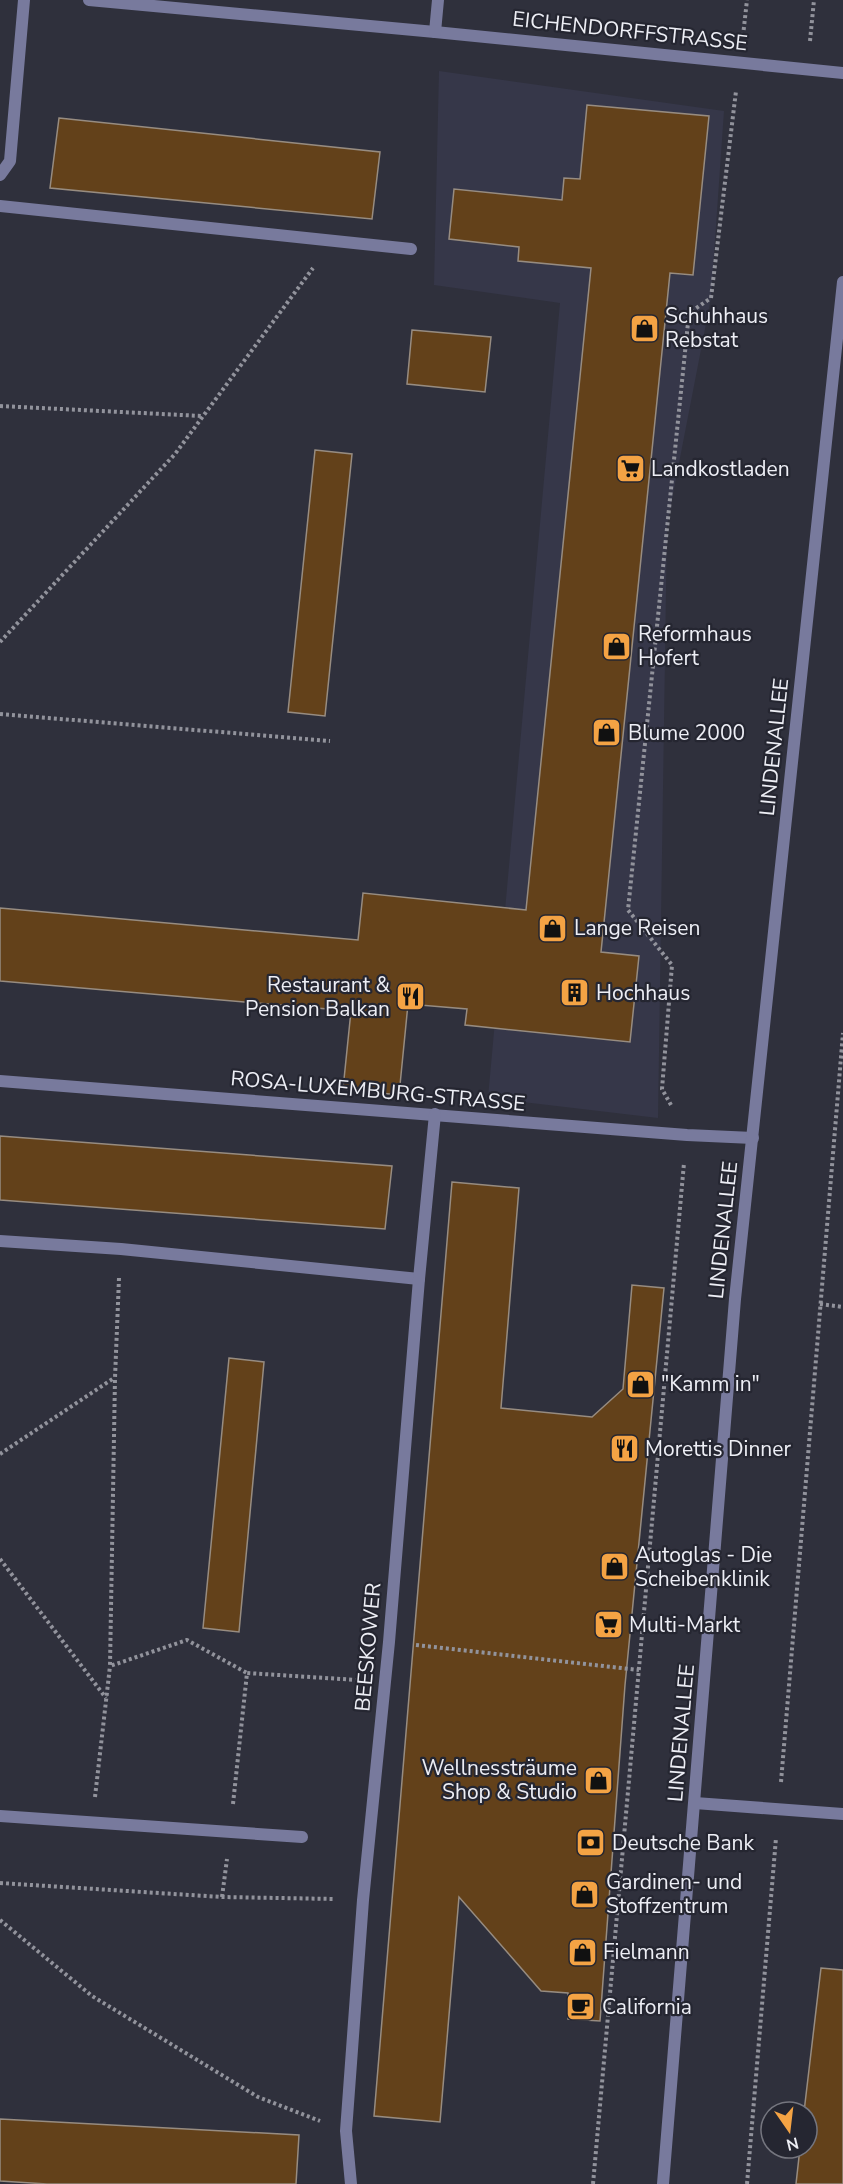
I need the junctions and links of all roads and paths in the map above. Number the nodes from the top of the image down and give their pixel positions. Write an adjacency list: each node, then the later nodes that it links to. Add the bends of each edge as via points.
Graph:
1 (24, 0): 10 (street, via 10,161)
2 (89, 0): 6 (street, EICHENDORFFSTRASSE)
3 (438, 0): 6 (street)
4 (747, 0): 7 (path)
5 (814, 0): 8 (path)
6 (435, 32): 7 (street, EICHENDORFFSTRASSE)
7 (740, 62): 8 (street, EICHENDORFFSTRASSE); 23 (path, via 711,298 689,313 628,910 672,965 662,1089)
8 (807, 69): 9 (street, EICHENDORFFSTRASSE)
9 (843, 73)
10 (0, 176)
11 (0, 206): 12 (street)
12 (333, 241): 13 (street); 16 (path)
13 (411, 249)
14 (843, 282): 24 (street, LINDENALLEE)
15 (0, 406): 16 (path)
16 (203, 417): 17 (path, via 174,454)
17 (0, 642)
18 (0, 714): 19 (path)
19 (330, 741)
20 (843, 1033): 28 (path)
21 (0, 1081): 22 (street, ROSA-LUXEMBURG-STRASSE)
22 (435, 1114): 23 (street, ROSA-LUXEMBURG-STRASSE); 27 (street, BEESKOWER)
23 (687, 1135): 24 (street, ROSA-LUXEMBURG-STRASSE); 35 (path)
24 (753, 1138): 39 (street, LINDENALLEE, via 734,1311)
25 (0, 1241): 26 (street)
26 (121, 1248): 27 (street); 30 (path)
27 (419, 1279): 33 (street, BEESKOWER)
28 (820, 1304): 29 (path); 40 (path)
29 (843, 1307)
30 (115, 1378): 31 (path); 34 (path)
31 (0, 1454)
32 (0, 1559): 38 (path)
33 (389, 1642): 35 (path); 37 (street, BEESKOWER)
34 (110, 1666): 36 (path, via 187,1640); 38 (path)
35 (639, 1670): 53 (path)
36 (247, 1673): 37 (path); 41 (path)
37 (385, 1682): 49 (street, BEESKOWER)
38 (106, 1698): 44 (path)
39 (695, 1803): 40 (street); 54 (street, LINDENALLEE)
40 (779, 1808): 42 (street); 55 (path)
41 (231, 1815)
42 (843, 1815)
43 (0, 1816): 44 (street)
44 (93, 1822): 45 (street)
45 (302, 1838)
46 (228, 1850): 48 (path)
47 (0, 1883): 48 (path)
48 (222, 1898): 49 (path)
49 (363, 1900): 51 (street, BEESKOWER)
50 (0, 1920): 51 (path, via 92,1996 258,2097)
51 (346, 2131): 52 (street, BEESKOWER)
52 (351, 2184)
53 (593, 2184)
54 (663, 2184)
55 (747, 2184)

